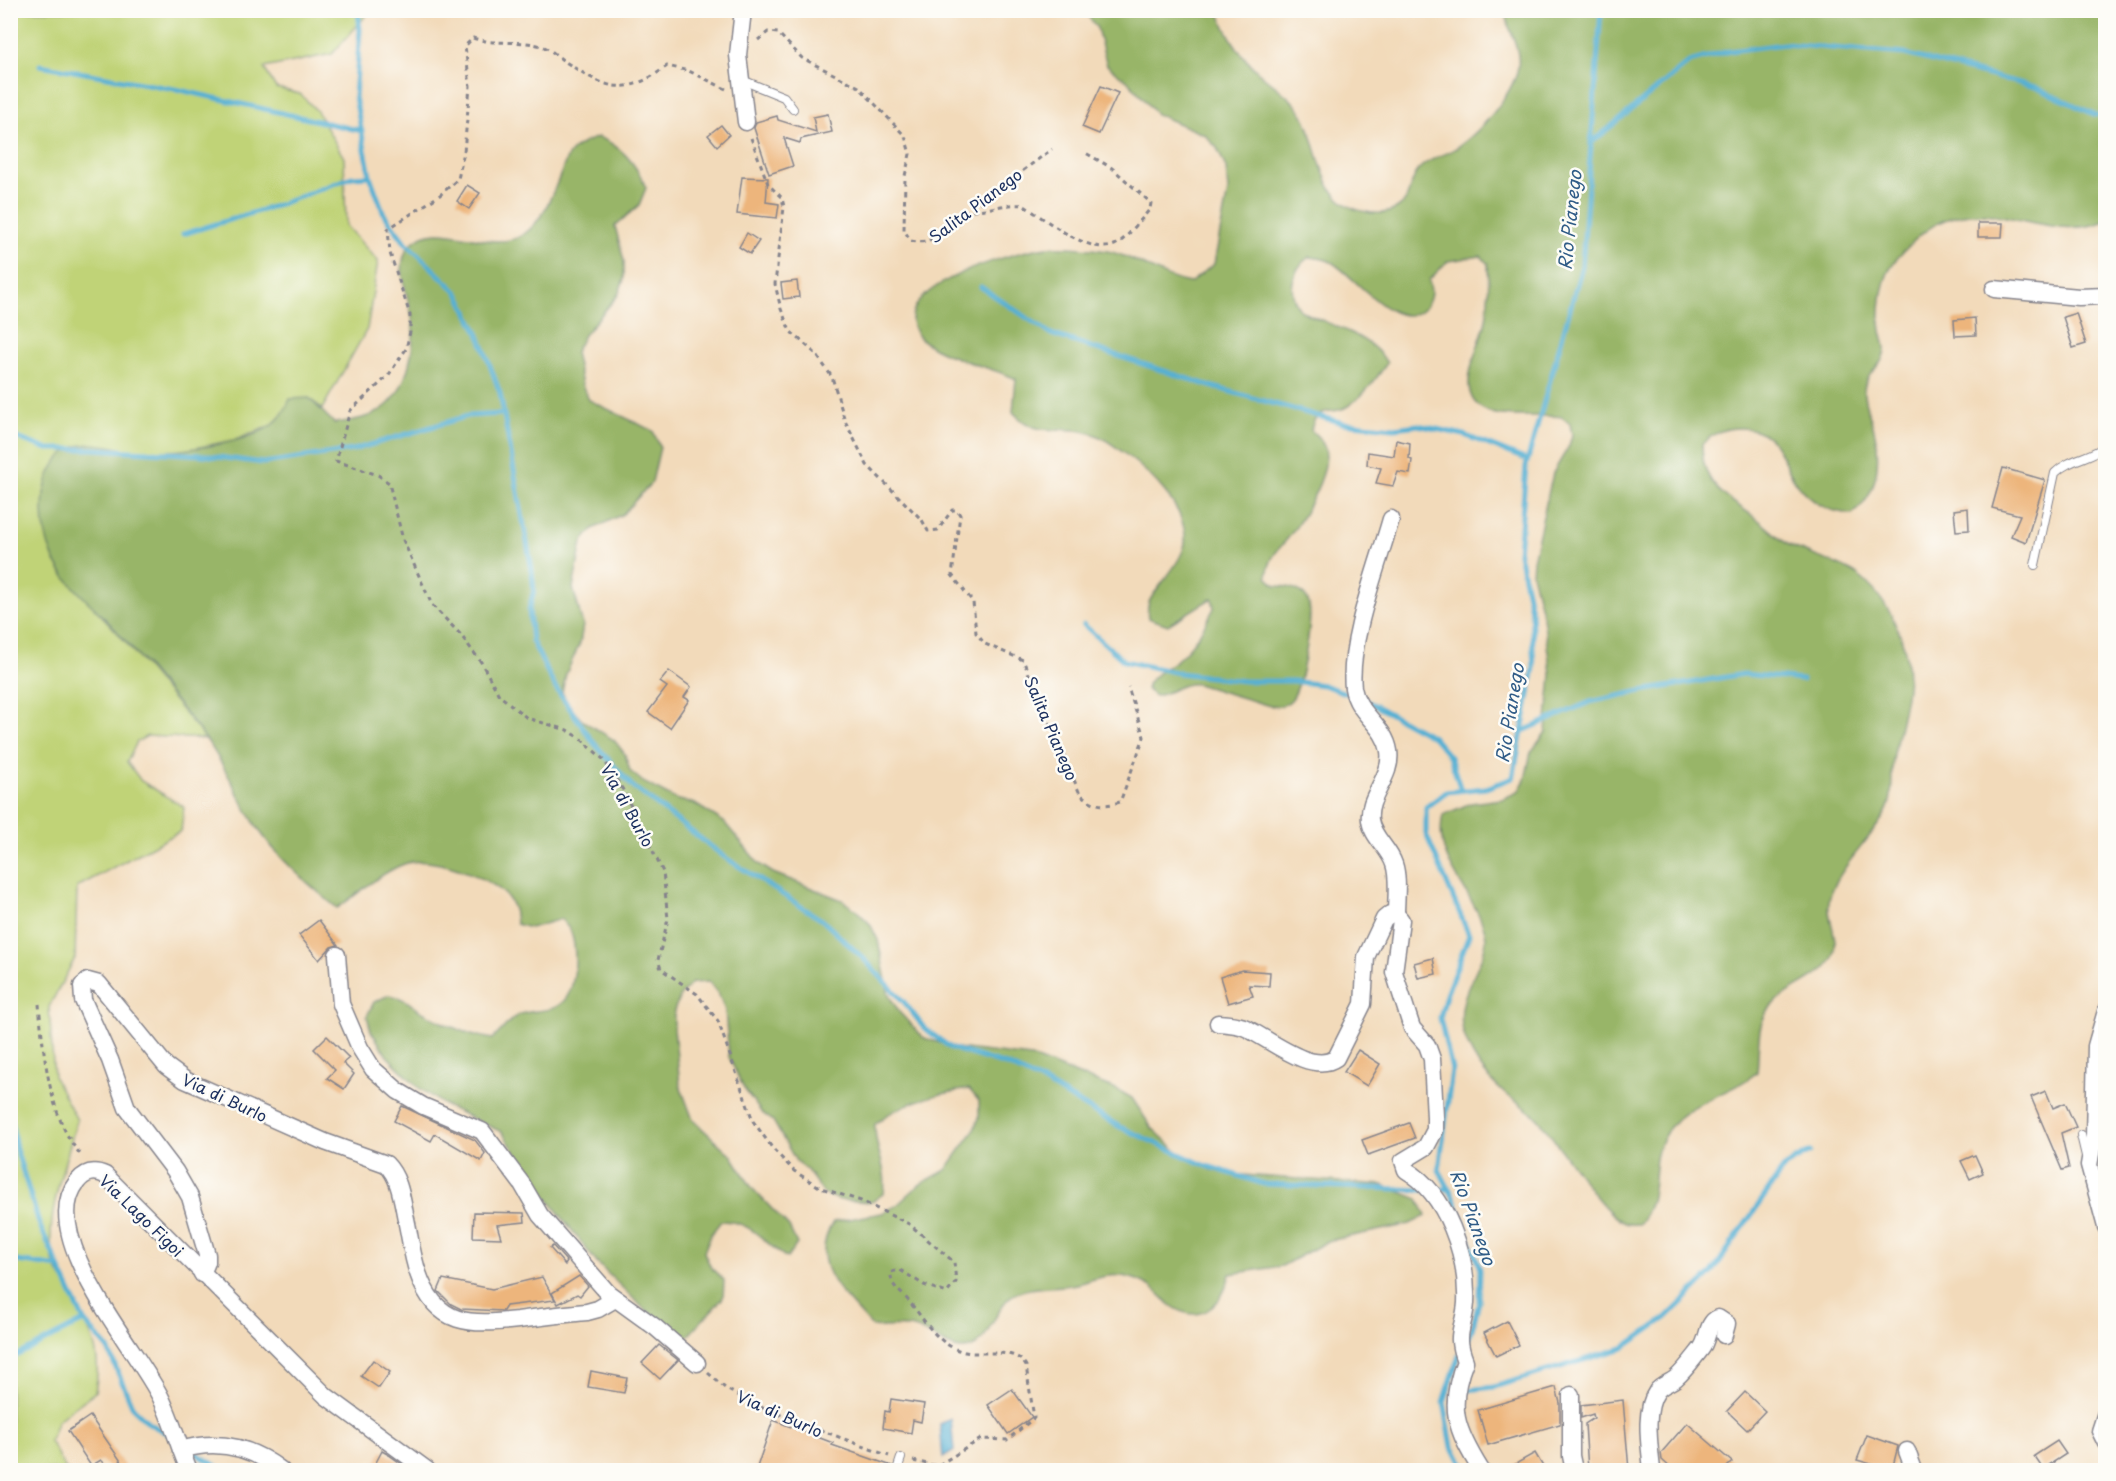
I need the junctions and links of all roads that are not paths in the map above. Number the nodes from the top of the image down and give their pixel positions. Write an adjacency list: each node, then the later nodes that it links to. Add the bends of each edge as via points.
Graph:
1 (743, 10): 2 (street, via 738,55)
2 (742, 80): 3 (lane, via 783,97); 4 (street)
3 (793, 109)
4 (746, 122)
5 (1994, 289): 6 (street)
6 (2106, 296)
7 (2106, 446): 9 (lane, via 2055,473)
8 (1391, 519): 10 (street, via 1361,626 1353,688 1358,706 1382,732 1389,750 1389,768 1370,818 1372,830 1395,866)
9 (2035, 565)
10 (1396, 914): 13 (street, via 1384,919 1366,957 1363,1005 1336,1058 1330,1062 1317,1064 1248,1029); 31 (street, via 1401,920 1394,972 1412,1028 1426,1045 1432,1065 1435,1130 1426,1146 1404,1161 1406,1170 1424,1183 1438,1201 1466,1273 1466,1306 1459,1344 1465,1361 1456,1384 1456,1418 1460,1434)
11 (338, 955): 18 (street, via 341,1005 373,1069 423,1106 482,1131 540,1215)
12 (2106, 1011): 15 (street, via 2096,1046 2094,1137)
13 (1218, 1023)
14 (2081, 1135): 15 (lane)
15 (2089, 1165): 16 (street)
16 (2106, 1227)
17 (202, 1275): 18 (street, Via di Burlo, via 207,1255 190,1197 127,1108 83,1000 82,986 88,981 99,984 166,1066 185,1080 325,1142 386,1164 400,1191 418,1274 431,1299 448,1315 458,1321 480,1324 587,1312); 24 (street, Via Lago Figoi, via 105,1175 96,1171 78,1182 71,1195 68,1222 87,1280 161,1398); 29 (street, Via Lago Figoi, via 326,1396)
18 (615, 1299): 20 (street)
19 (1725, 1335): 33 (street, via 1727,1324 1718,1318 1713,1320 1701,1349 1682,1373 1657,1391 1650,1421)
20 (697, 1363)
21 (1571, 1395): 32 (street)
22 (2106, 1413): 23 (street, via 2100,1431)
23 (2106, 1443)
24 (181, 1450): 27 (street, Via Lago Figoi); 28 (street, via 201,1443 230,1445 264,1457)
25 (1907, 1451): 34 (street)
26 (901, 1458): 30 (lane)
27 (189, 1470)
28 (281, 1470)
29 (427, 1470)
30 (897, 1470)
31 (1481, 1470)
32 (1574, 1470)
33 (1652, 1470)
34 (1914, 1470)

